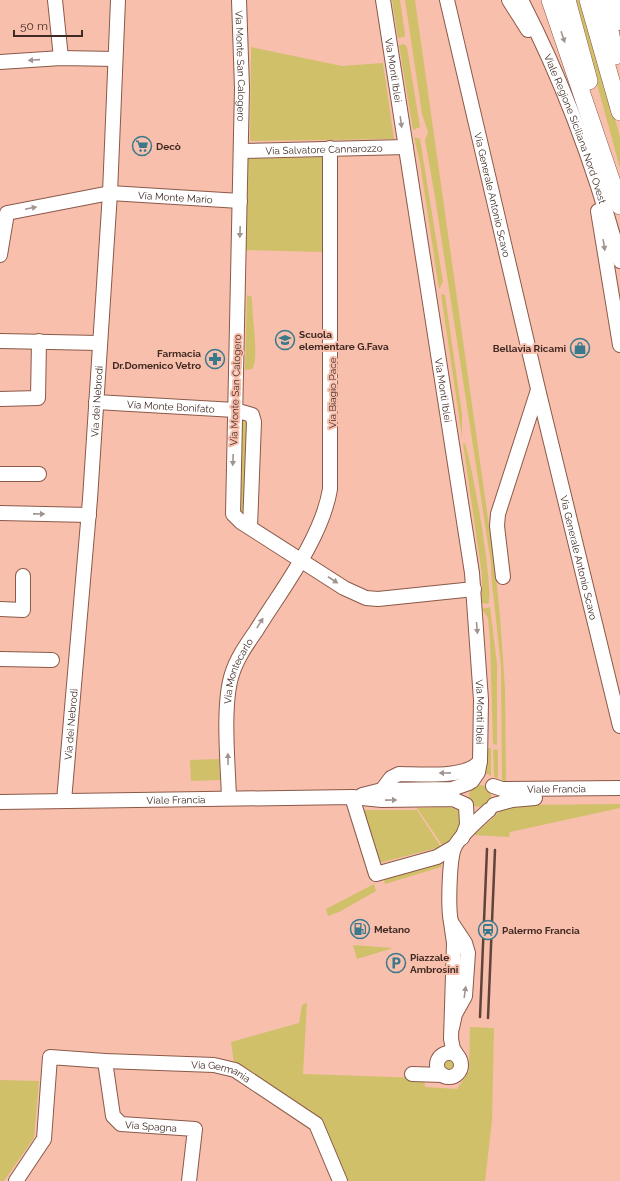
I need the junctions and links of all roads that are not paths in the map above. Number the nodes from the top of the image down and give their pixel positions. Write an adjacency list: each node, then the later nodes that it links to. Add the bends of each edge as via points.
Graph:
1 (55, 0): 15 (street)
2 (118, 0): 16 (street, Via dei Nebrodi)
3 (240, 0): 24 (street, Via Monte San Calogero)
4 (383, 0): 22 (street, Via Monti Iblei, one-way to 22)
5 (447, 0): 37 (street, Via Generale Antonio Scavo)
6 (509, 0): 18 (street)
7 (521, 0): 18 (street, Viale Regione Siciliana Nord Ovest)
8 (531, 0): 20 (street)
9 (550, 0): 29 (main road, one-way to 29)
10 (566, 0): 27 (main road, Viale Regione Siciliana Nord Ovest)
11 (588, 0): 21 (main road)
12 (604, 0): 19 (main road)
13 (616, 0): 14 (street)
14 (620, 23)
15 (61, 58): 16 (street); 17 (street, one-way to 17)
16 (115, 59): 26 (street, Via dei Nebrodi)
17 (0, 62)
18 (553, 69): 20 (street, Viale Regione Siciliana Nord Ovest)
19 (620, 80)
20 (572, 111): 25 (street, Viale Regione Siciliana Nord Ovest)
21 (620, 112)
22 (406, 147): 23 (street, Via Salvatore Cannarozzo); 49 (street, Via Monti Iblei)
23 (330, 148): 24 (street, Via Salvatore Cannarozzo); 46 (street, Via Biagio Pace, via 332,476 325,511)
24 (242, 151): 28 (street, Via Monte San Calogero)
25 (586, 152): 32 (street, Viale Regione Siciliana Nord Ovest); 36 (street, one-way to 36)
26 (110, 193): 28 (street, Via Monte Mario); 30 (street, Via Monte Mario, one-way to 26); 35 (street, Via dei Nebrodi)
27 (620, 193)
28 (240, 201): 40 (street, Via Monte San Calogero, one-way to 40)
29 (620, 206)
30 (4, 213): 31 (street)
31 (0, 255)
32 (620, 261)
33 (0, 341): 34 (street)
34 (39, 341): 35 (street); 38 (street, via 38,398)
35 (99, 343): 39 (street, Via dei Nebrodi)
36 (620, 345)
37 (538, 390): 48 (street, via 498,514); 53 (street, Via Generale Antonio Scavo)
38 (0, 400)
39 (96, 402): 40 (street, Via Monte Bonifato); 44 (street, Via dei Nebrodi)
40 (235, 410): 45 (street, Via Monte San Calogero, one-way to 45, via 232,512 235,518); 45 (street, Via Monte Bonifato, via 246,412 254,419)
41 (0, 474): 42 (street)
42 (40, 474)
43 (0, 513): 44 (street, one-way to 44)
44 (89, 515): 62 (street, Via dei Nebrodi)
45 (250, 527): 46 (street, Via Monte San Calogero)
46 (300, 559): 49 (street, Via Monte San Calogero, one-way to 49, via 344,588 366,598); 61 (street, Via Montecarlo, one-way to 46, via 228,693 232,672)
47 (23, 576): 50 (street, via 23,610)
48 (503, 577)
49 (474, 589): 54 (street, Via Monti Iblei, one-way to 54, via 481,680)
50 (0, 609)
51 (0, 659): 52 (street)
52 (52, 660)
53 (620, 726)
54 (480, 761): 55 (street, Via Monti Iblei, via 478,772); 58 (street, one-way to 58, via 476,766 460,773 399,774 391,778)
55 (471, 782): 56 (street, via 486,780); 58 (street, Viale Francia, via 452,789); 64 (street, via 464,794)
56 (493, 786): 57 (street, Viale Francia, via 502,789); 65 (street, via 497,797)
57 (620, 788)
58 (382, 790): 59 (street, Viale Francia)
59 (352, 797): 61 (street, Viale Francia); 64 (street, Viale Francia, one-way to 64, via 382,800 453,799); 66 (street, via 376,874 439,856)
60 (620, 797): 65 (street, Viale Francia, via 521,799)
61 (229, 798): 62 (street, Viale Francia)
62 (64, 801): 63 (street, Viale Francia)
63 (0, 802)
64 (466, 805): 65 (street, via 477,812); 66 (street, via 467,825)
65 (492, 807): 66 (street)
66 (458, 842): 67 (street, via 452,859 451,922 465,943 468,953 466,993 455,1014)
67 (452, 1034): 68 (street, via 453,1049); 70 (street)
68 (459, 1058): 70 (street, via 453,1054); 70 (street, via 461,1066 458,1073 451,1076)
69 (105, 1061): 72 (street, Via Germania, via 50,1057 44,1139); 73 (street, Via Spagna, via 113,1116 121,1124 195,1129); 74 (street, Via Germania, via 214,1065 234,1070 316,1124)
70 (441, 1066): 71 (street, via 432,1072)
71 (417, 1074)
72 (16, 1181)
73 (188, 1181)
74 (340, 1181)

